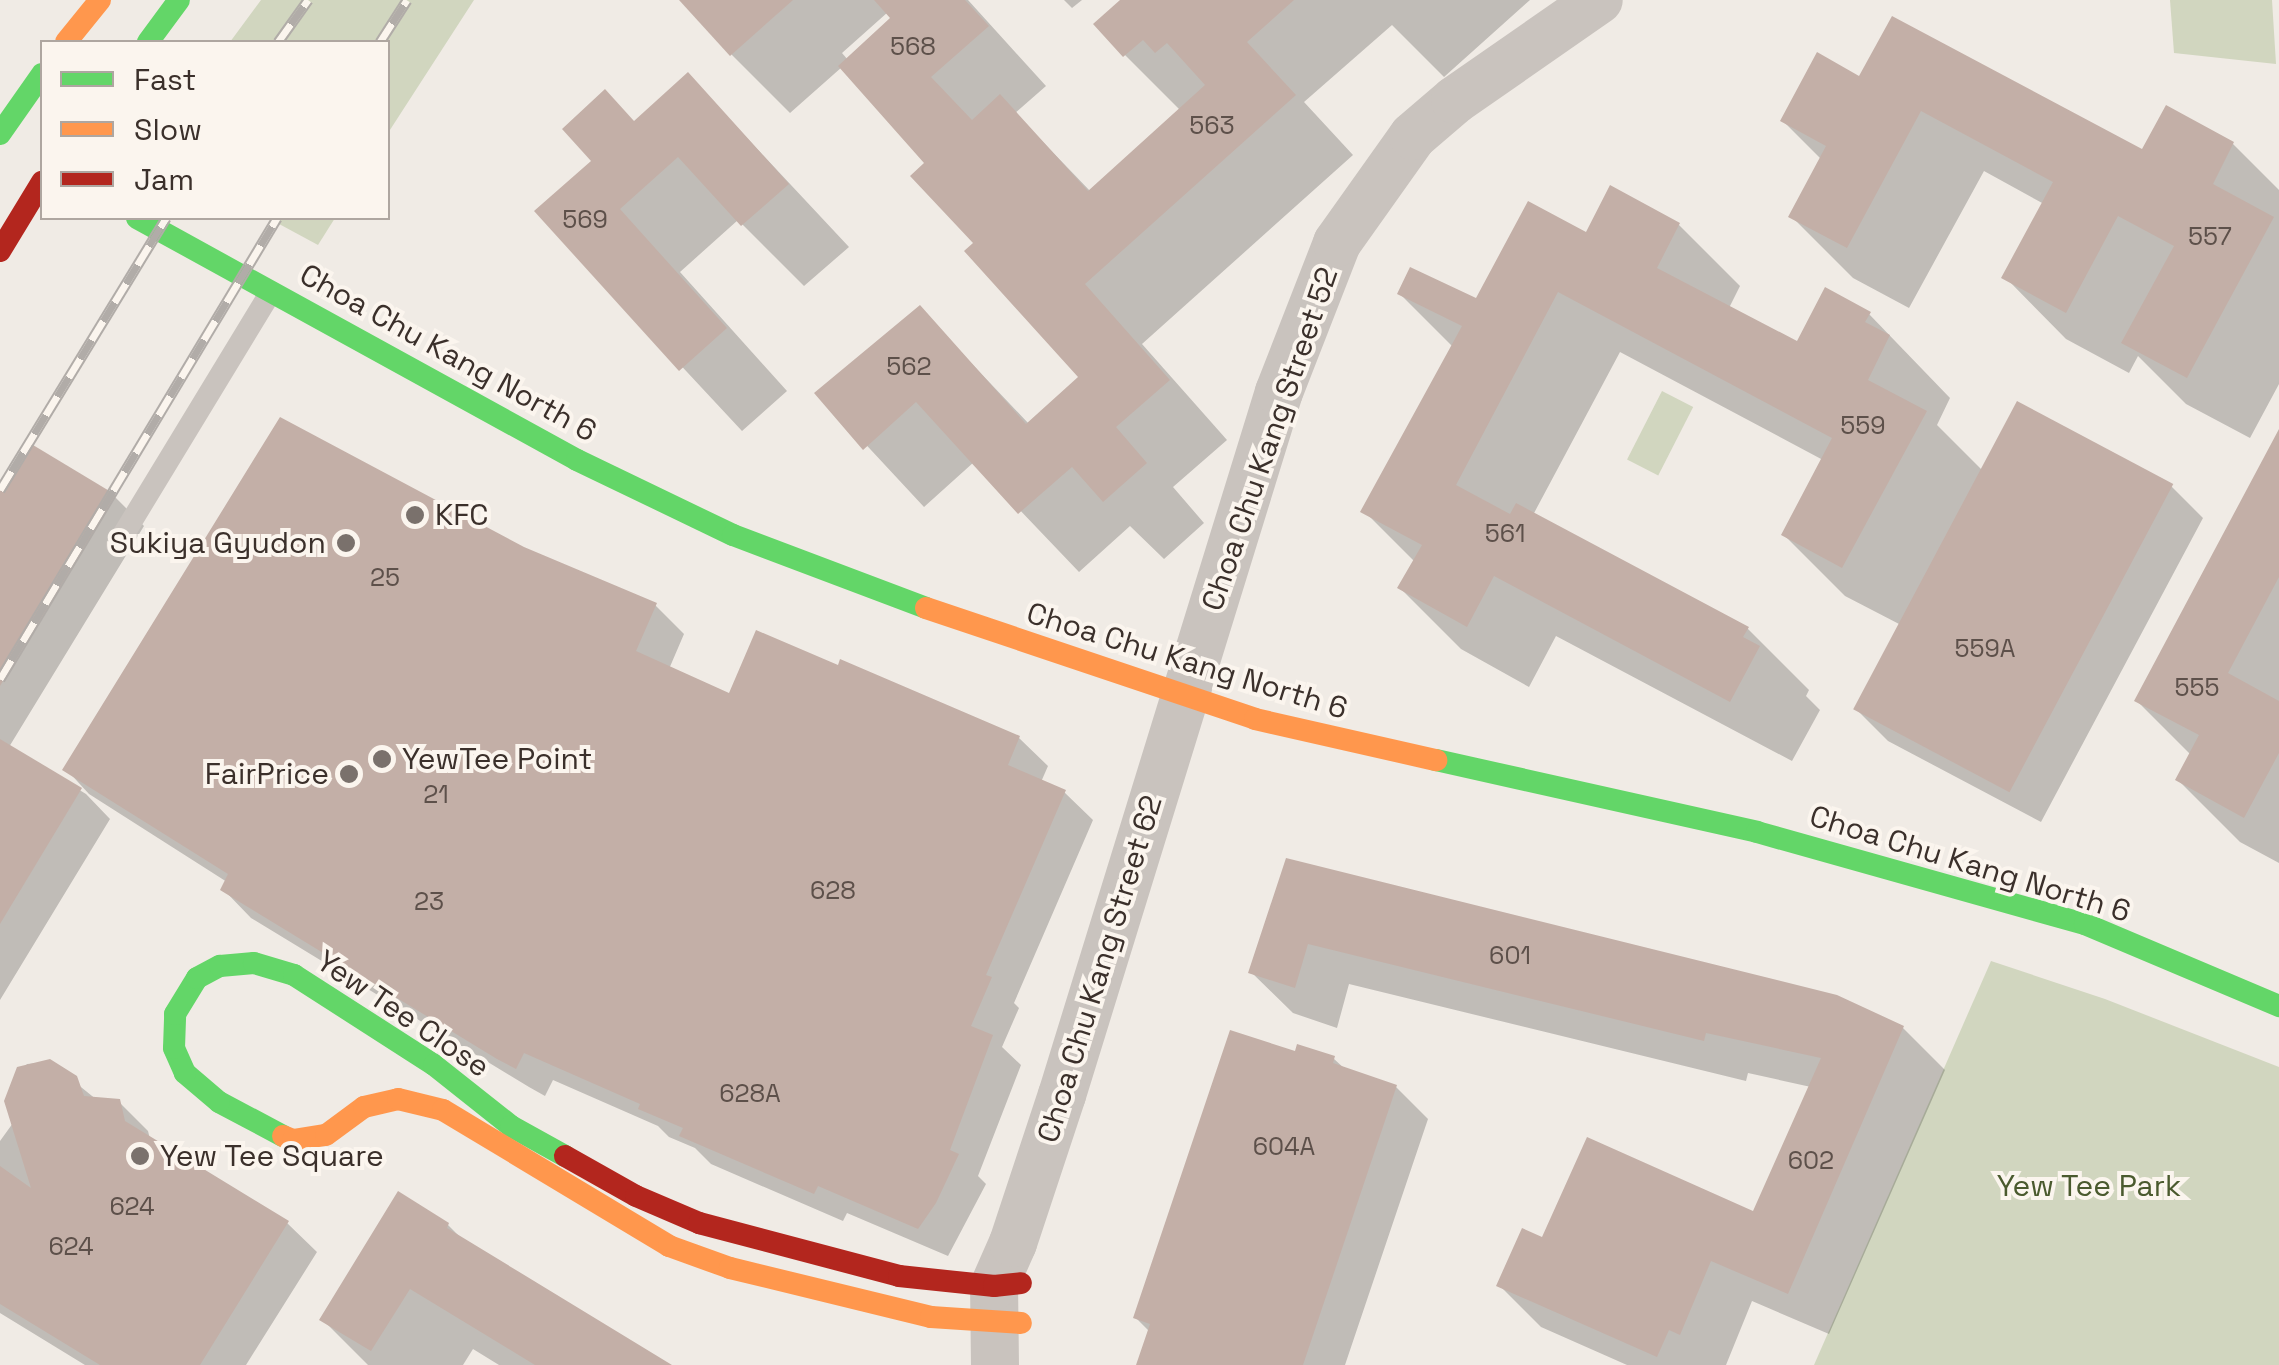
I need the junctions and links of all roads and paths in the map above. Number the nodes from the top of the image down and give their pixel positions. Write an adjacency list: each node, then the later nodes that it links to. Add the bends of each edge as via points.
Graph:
1 (100, 0): 4 (street)
2 (179, 0): 5 (street)
3 (1599, 0): 13 (street, Choa Chu Kang Street 52, via 1414,136 1336,243 1279,392)
4 (68, 40)
5 (149, 40)
6 (40, 80): 7 (street)
7 (17, 151)
8 (40, 185): 10 (street)
9 (141, 220): 11 (street, Choa Chu Kang North 6)
10 (0, 251)
11 (273, 290): 12 (lane); 13 (street, Choa Chu Kang North 6, via 523,432 733,535 920,607)
12 (117, 545)
13 (1185, 695): 14 (street, Choa Chu Kang North 6, via 1348,742 1757,832 1915,875 2085,924); 15 (street, Choa Chu Kang Street 62)
14 (2279, 1006)
15 (1009, 1313): 15 (street, Yew Tee Close, via 931,1318 730,1268 669,1246 442,1110 398,1099 364,1107 326,1135 293,1140 219,1102 185,1073 174,1048 175,1014 197,978 220,966 254,962 294,975 434,1065 511,1126 652,1202 699,1223)

